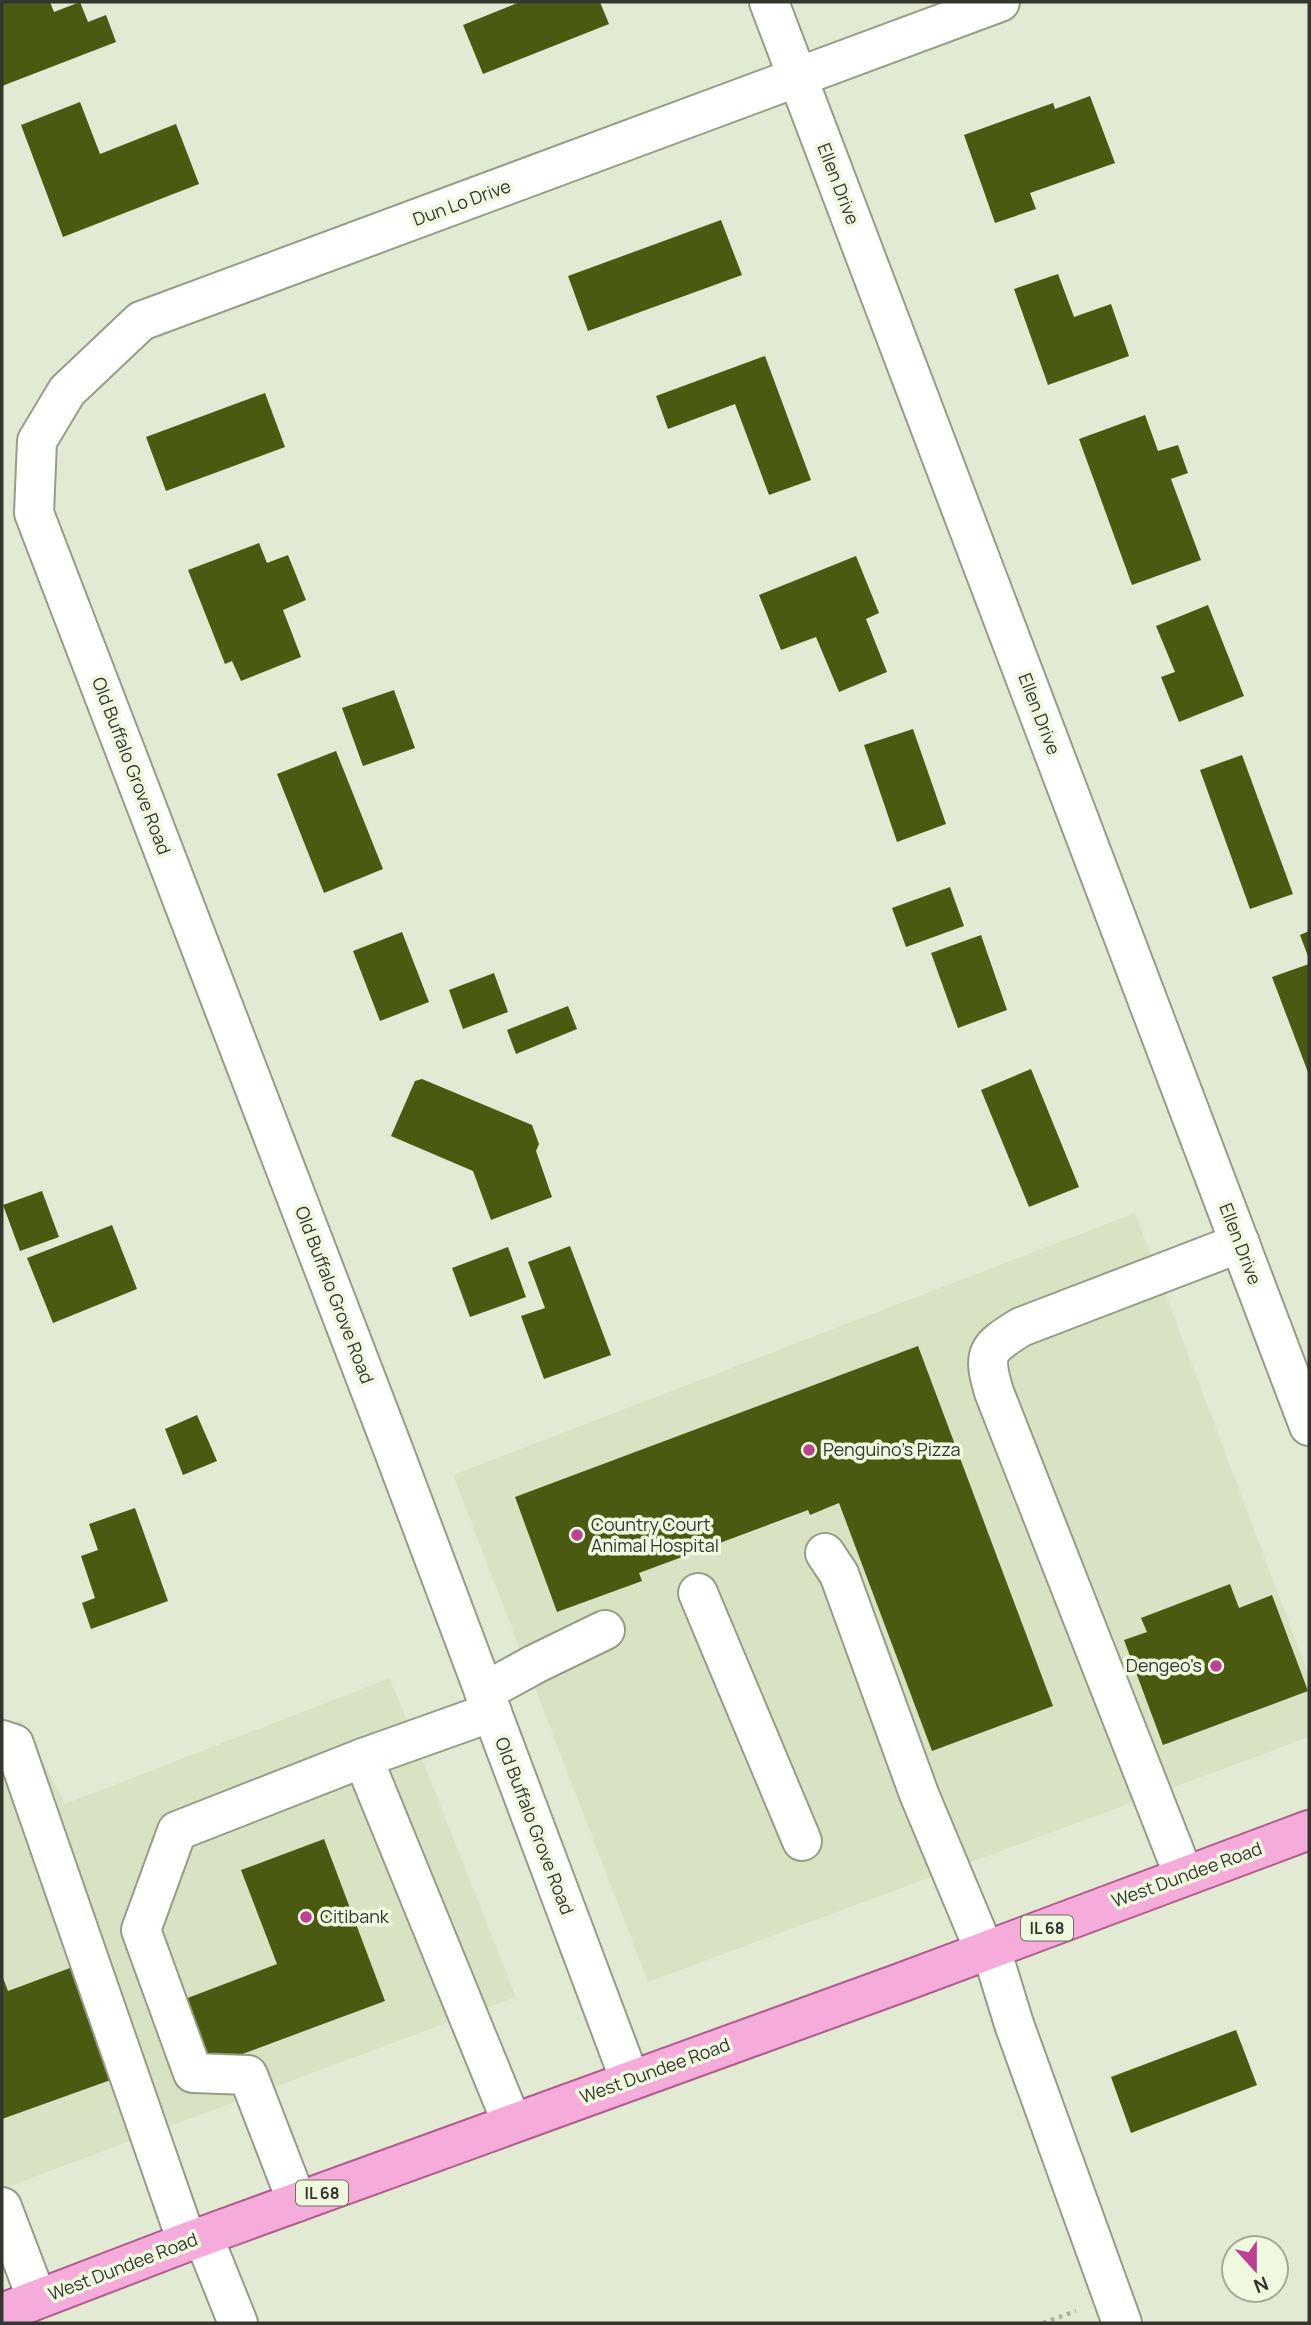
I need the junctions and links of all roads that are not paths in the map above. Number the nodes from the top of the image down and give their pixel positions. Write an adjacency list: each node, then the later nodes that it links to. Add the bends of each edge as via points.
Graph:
1 (769, 2): 3 (street, Ellen Drive)
2 (1000, 2): 3 (street, Dun Lo Drive)
3 (797, 77): 4 (street, Dun Lo Drive, via 141,321 67,391 37,442); 5 (street, Ellen Drive)
4 (34, 513): 10 (street, Old Buffalo Grove Road)
5 (1240, 1243): 6 (street, Ellen Drive); 15 (street, via 1021,1327 994,1344 986,1365)
6 (1308, 1417)
7 (825, 1553): 16 (street, via 839,1574 919,1794)
8 (698, 1593): 14 (street)
9 (605, 1630): 10 (street)
10 (488, 1702): 12 (street); 17 (street, Old Buffalo Grove Road)
11 (2, 1740): 21 (street, via 14,1744)
12 (363, 1758): 18 (street); 19 (street, via 177,1830 141,1930 193,2073 248,2075)
13 (1309, 1830): 15 (main road, West Dundee Road / IL 68)
14 (802, 1841)
15 (1184, 1876): 16 (main road, West Dundee Road / IL 68)
16 (988, 1950): 17 (main road, West Dundee Road / IL 68); 25 (street)
17 (630, 2080): 18 (main road, West Dundee Road / IL 68)
18 (512, 2123): 19 (main road, West Dundee Road / IL 68)
19 (297, 2202): 21 (main road, West Dundee Road / IL 68)
20 (2, 2207): 22 (street)
21 (195, 2239): 22 (main road, West Dundee Road / IL 68); 24 (street)
22 (37, 2299): 23 (main road, West Dundee Road / IL 68)
23 (2, 2313)
24 (238, 2323)
25 (1122, 2323)

